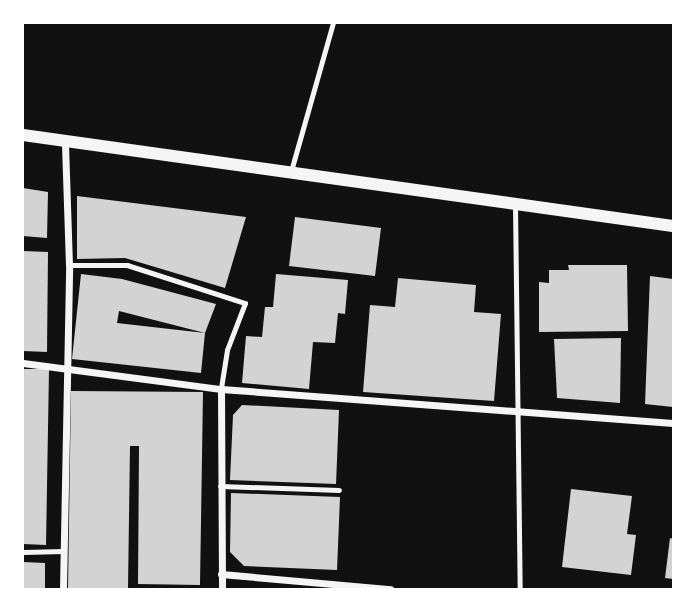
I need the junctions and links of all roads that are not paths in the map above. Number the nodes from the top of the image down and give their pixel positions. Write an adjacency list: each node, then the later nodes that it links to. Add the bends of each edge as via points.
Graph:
1 (333, 23): 4 (lane)
2 (23, 135): 3 (street)
3 (65, 142): 4 (street); 7 (street)
4 (290, 174): 5 (street)
5 (514, 201): 6 (street); 11 (lane)
6 (673, 226)
7 (69, 265): 9 (street); 10 (lane, via 127,265 245,303 227,350)
8 (23, 363): 9 (street)
9 (65, 367): 10 (street); 15 (street)
10 (221, 389): 11 (street); 13 (street)
11 (517, 414): 12 (street); 21 (lane)
12 (673, 423)
13 (220, 486): 14 (lane); 17 (street)
14 (339, 490)
15 (64, 551): 16 (lane); 18 (street)
16 (23, 552)
17 (221, 574): 19 (street); 20 (street)
18 (63, 589)
19 (222, 589)
20 (390, 589)
21 (520, 589)

